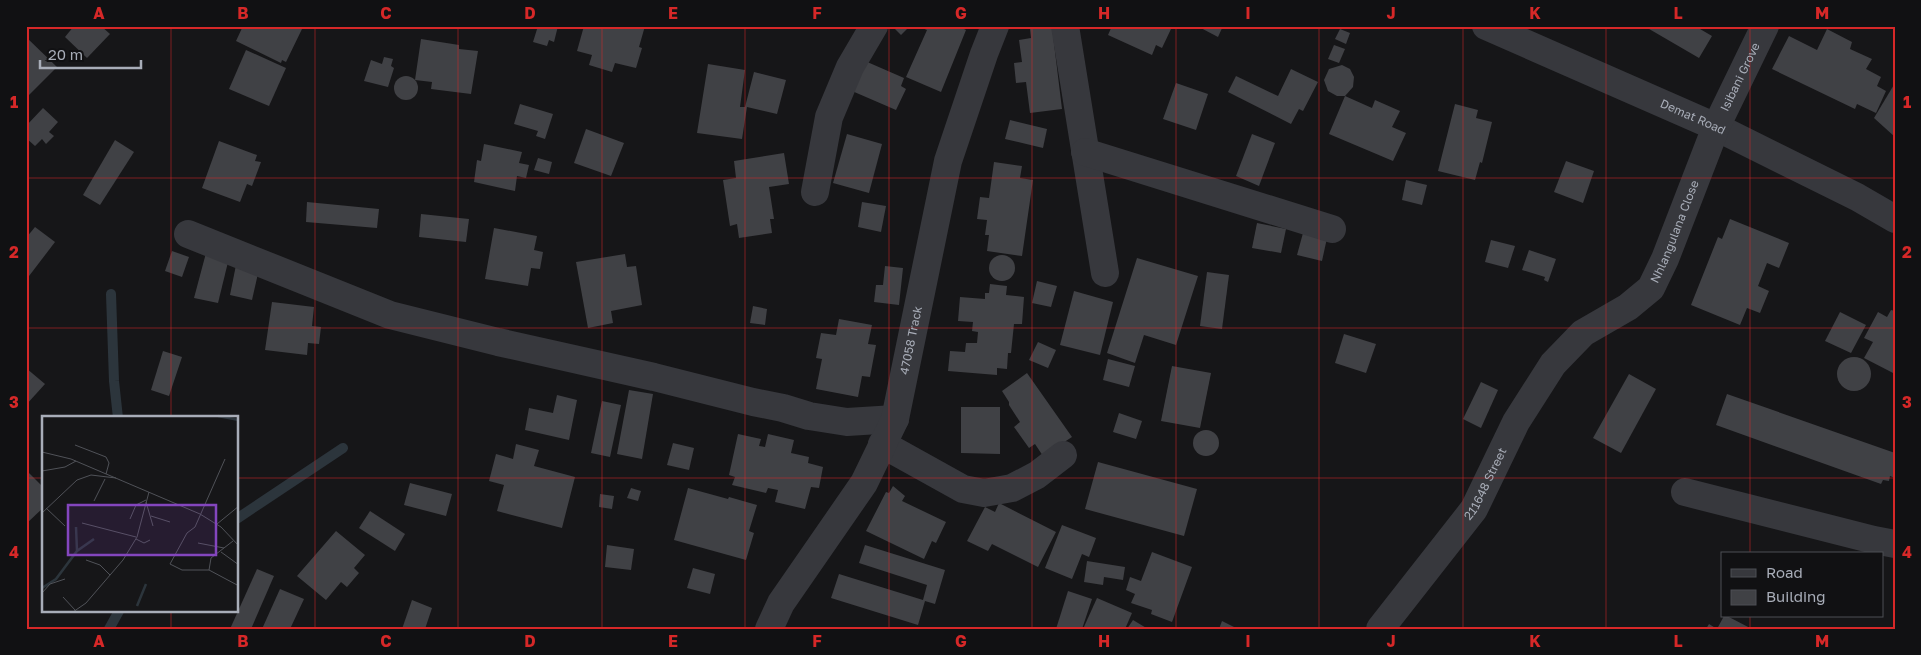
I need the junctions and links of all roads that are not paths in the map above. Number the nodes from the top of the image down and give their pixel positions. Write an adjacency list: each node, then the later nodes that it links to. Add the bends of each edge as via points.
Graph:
1 (874, 26): 8 (street, via 850,67 829,117)
2 (995, 26): 14 (street, 47058 Track, via 948,161)
3 (1065, 26): 7 (street)
4 (1486, 26): 6 (street, Demat Road)
5 (1765, 26): 6 (street, Isibani Grove)
6 (1716, 127): 9 (street, Demat Road); 13 (street, Nhlangulana Close, via 1651,288 1628,307)
7 (1085, 152): 10 (street); 12 (street)
8 (815, 192)
9 (1895, 219)
10 (1332, 230)
11 (188, 234): 14 (street, via 390,315 809,416 847,422)
12 (1105, 274)
13 (1583, 333): 20 (street, 211648 Street, via 1553,364 1516,422 1474,508)
14 (895, 420): 15 (street, 47058 Track)
15 (882, 444): 16 (street, via 963,489 984,493 1012,488 1037,475); 19 (street, 47058 Track, via 864,483 781,603)
16 (1063, 455)
17 (1686, 492): 18 (street)
18 (1895, 544)
19 (768, 629)
20 (1380, 629)

